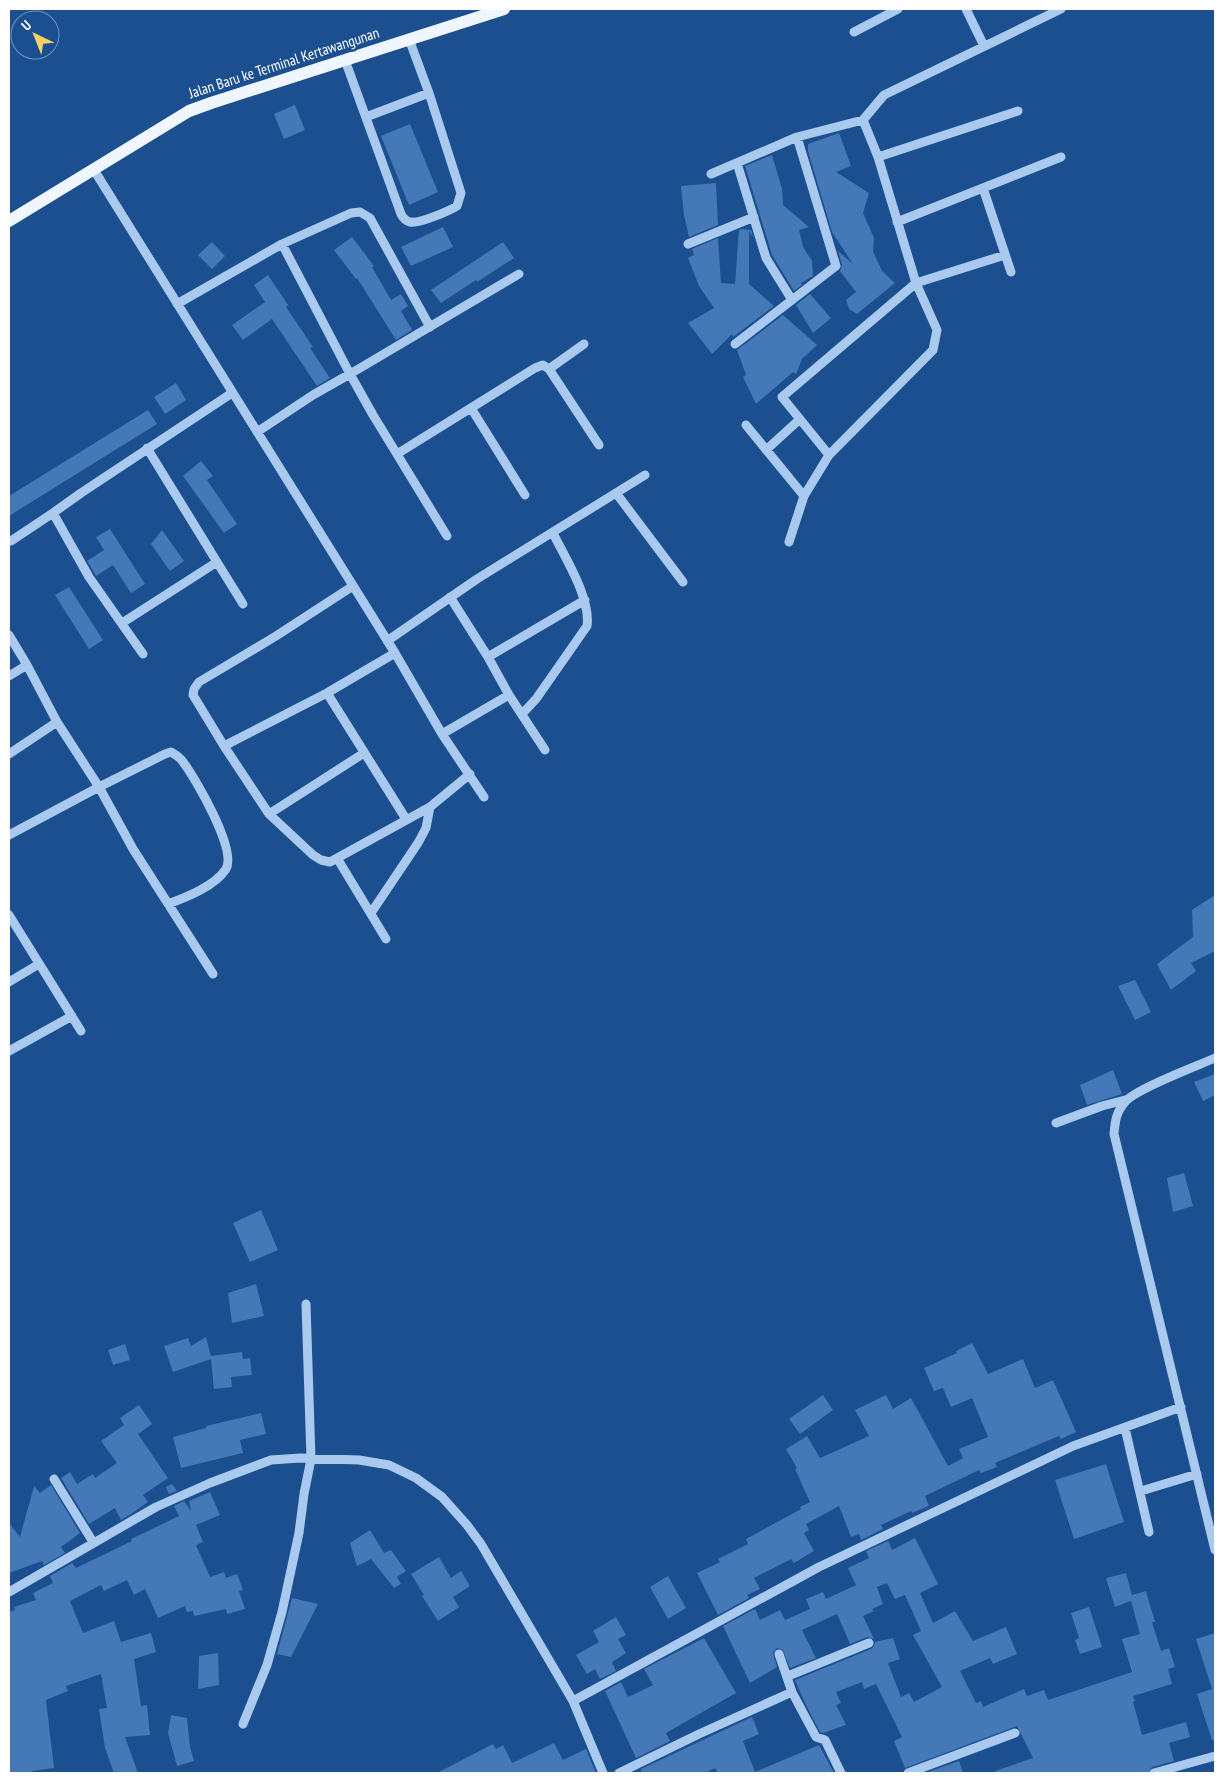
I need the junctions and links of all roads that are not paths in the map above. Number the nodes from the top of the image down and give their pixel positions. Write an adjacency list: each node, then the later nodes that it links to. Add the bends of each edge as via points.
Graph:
1 (504, 9): 6 (main road, Jalan Baru ke Terminal Kertawangunan)
2 (898, 9): 5 (street)
3 (966, 9): 7 (street)
4 (1061, 9): 7 (street)
5 (854, 32)
6 (409, 39): 8 (main road, Jalan Baru ke Terminal Kertawangunan); 9 (street)
7 (984, 46): 12 (street, via 884,95)
8 (345, 60): 11 (street); 17 (main road, Jalan Baru ke Terminal Kertawangunan, via 188,111)
9 (429, 94): 11 (street); 11 (street, via 461,193 457,206 451,210 415,222 404,219)
10 (1018, 111): 14 (street)
11 (366, 117)
12 (863, 120): 13 (street); 14 (street)
13 (797, 137): 16 (street); 29 (street, via 836,266)
14 (878, 157): 22 (street)
15 (1061, 157): 19 (street)
16 (737, 163): 18 (street); 20 (street)
17 (94, 170): 21 (main road, Jalan Baru ke Terminal Kertawangunan); 30 (street)
18 (711, 174)
19 (983, 188): 22 (street); 25 (street)
20 (754, 218): 24 (street); 29 (street, via 766,258)
21 (9, 221)
22 (898, 222): 28 (street)
23 (282, 244): 30 (street); 31 (street, via 360,212 370,218); 35 (street)
24 (688, 244)
25 (1006, 255): 26 (street); 28 (street)
26 (1011, 272)
27 (519, 274): 31 (street)
28 (916, 283): 38 (street, via 782,397); 45 (street, via 937,330 933,350)
29 (792, 300): 33 (street)
30 (178, 304): 36 (street)
31 (430, 326): 35 (street)
32 (584, 344): 34 (street)
33 (735, 344)
34 (549, 369): 37 (street, via 543,365 535,368); 41 (street)
35 (350, 374): 40 (street); 44 (street)
36 (232, 392): 40 (street); 42 (street)
37 (470, 408): 44 (street); 48 (street)
38 (800, 419): 43 (street); 45 (street)
39 (746, 425): 43 (street)
40 (257, 432): 57 (street)
41 (599, 445)
42 (147, 448): 50 (street); 55 (street)
43 (766, 450): 49 (street)
44 (397, 454): 52 (street)
45 (829, 455): 49 (street)
46 (645, 475): 47 (street)
47 (616, 493): 51 (street); 56 (street)
48 (525, 495)
49 (804, 496): 54 (street)
50 (53, 513): 53 (street); 61 (street, via 89,576)
51 (553, 533): 58 (street); 59 (street)
52 (447, 536)
53 (11, 541)
54 (789, 542)
55 (217, 562): 60 (street); 61 (street)
56 (683, 582)
57 (353, 586): 63 (street); 74 (street, via 199,682 193,694)
58 (450, 597): 63 (street); 66 (street)
59 (585, 600): 66 (street); 71 (street, via 587,626)
60 (243, 604)
61 (122, 623): 65 (street)
62 (9, 635): 67 (street)
63 (387, 641): 64 (street)
64 (395, 653): 69 (street); 73 (street)
65 (143, 654)
66 (488, 657): 70 (street)
67 (28, 665): 68 (street); 72 (street)
68 (9, 676)
69 (327, 693): 74 (street); 76 (street)
70 (509, 695): 71 (street); 73 (street)
71 (522, 714): 75 (street)
72 (57, 722): 77 (street); 79 (street)
73 (442, 734): 78 (street)
74 (224, 746): 82 (street)
75 (545, 750)
76 (364, 753): 82 (street); 83 (street)
77 (9, 754)
78 (470, 774): 80 (street); 81 (street)
79 (99, 787): 84 (street); 86 (street); 86 (street, via 171,752 183,761 199,787 218,822 229,860 218,877 190,896)
80 (484, 797)
81 (430, 807): 83 (street); 87 (street, via 426,828 418,843)
82 (269, 814): 85 (street, via 313,855 326,862)
83 (406, 819): 85 (street)
84 (9, 834)
85 (337, 858): 87 (street)
86 (168, 904): 91 (street)
87 (371, 913): 89 (street)
88 (9, 915): 90 (street)
89 (386, 938)
90 (39, 964): 92 (street); 93 (street)
91 (213, 974)
92 (9, 982)
93 (72, 1016): 94 (street); 95 (street)
94 (81, 1031)
95 (9, 1051)
96 (1215, 1058): 97 (street)
97 (1125, 1100): 98 (street); 100 (street, via 1116,1116 1114,1134)
98 (1056, 1124)
99 (306, 1304): 102 (street)
100 (1181, 1407): 101 (street); 103 (street)
101 (1125, 1428): 105 (street); 114 (street, via 1073,1446 819,1567)
102 (311, 1459): 107 (street, via 271,1460 210,1483 156,1507); 114 (street, via 389,1464 442,1497 481,1544); 115 (street, via 282,1612 267,1665)
103 (1197, 1474): 105 (street); 108 (street)
104 (54, 1479): 107 (street)
105 (1141, 1491): 106 (street)
106 (1149, 1532)
107 (93, 1542): 109 (street)
108 (1215, 1550)
109 (9, 1592)
110 (869, 1643): 112 (street)
111 (779, 1654): 112 (street)
112 (788, 1676): 113 (street)
113 (792, 1692): 119 (street); 120 (street, via 816,1736 825,1740)
114 (573, 1702): 118 (street)
115 (243, 1724)
116 (1015, 1733): 121 (street)
117 (1215, 1756): 122 (street)
118 (603, 1773)
119 (619, 1773)
120 (841, 1773)
121 (908, 1773)
122 (1154, 1773)

